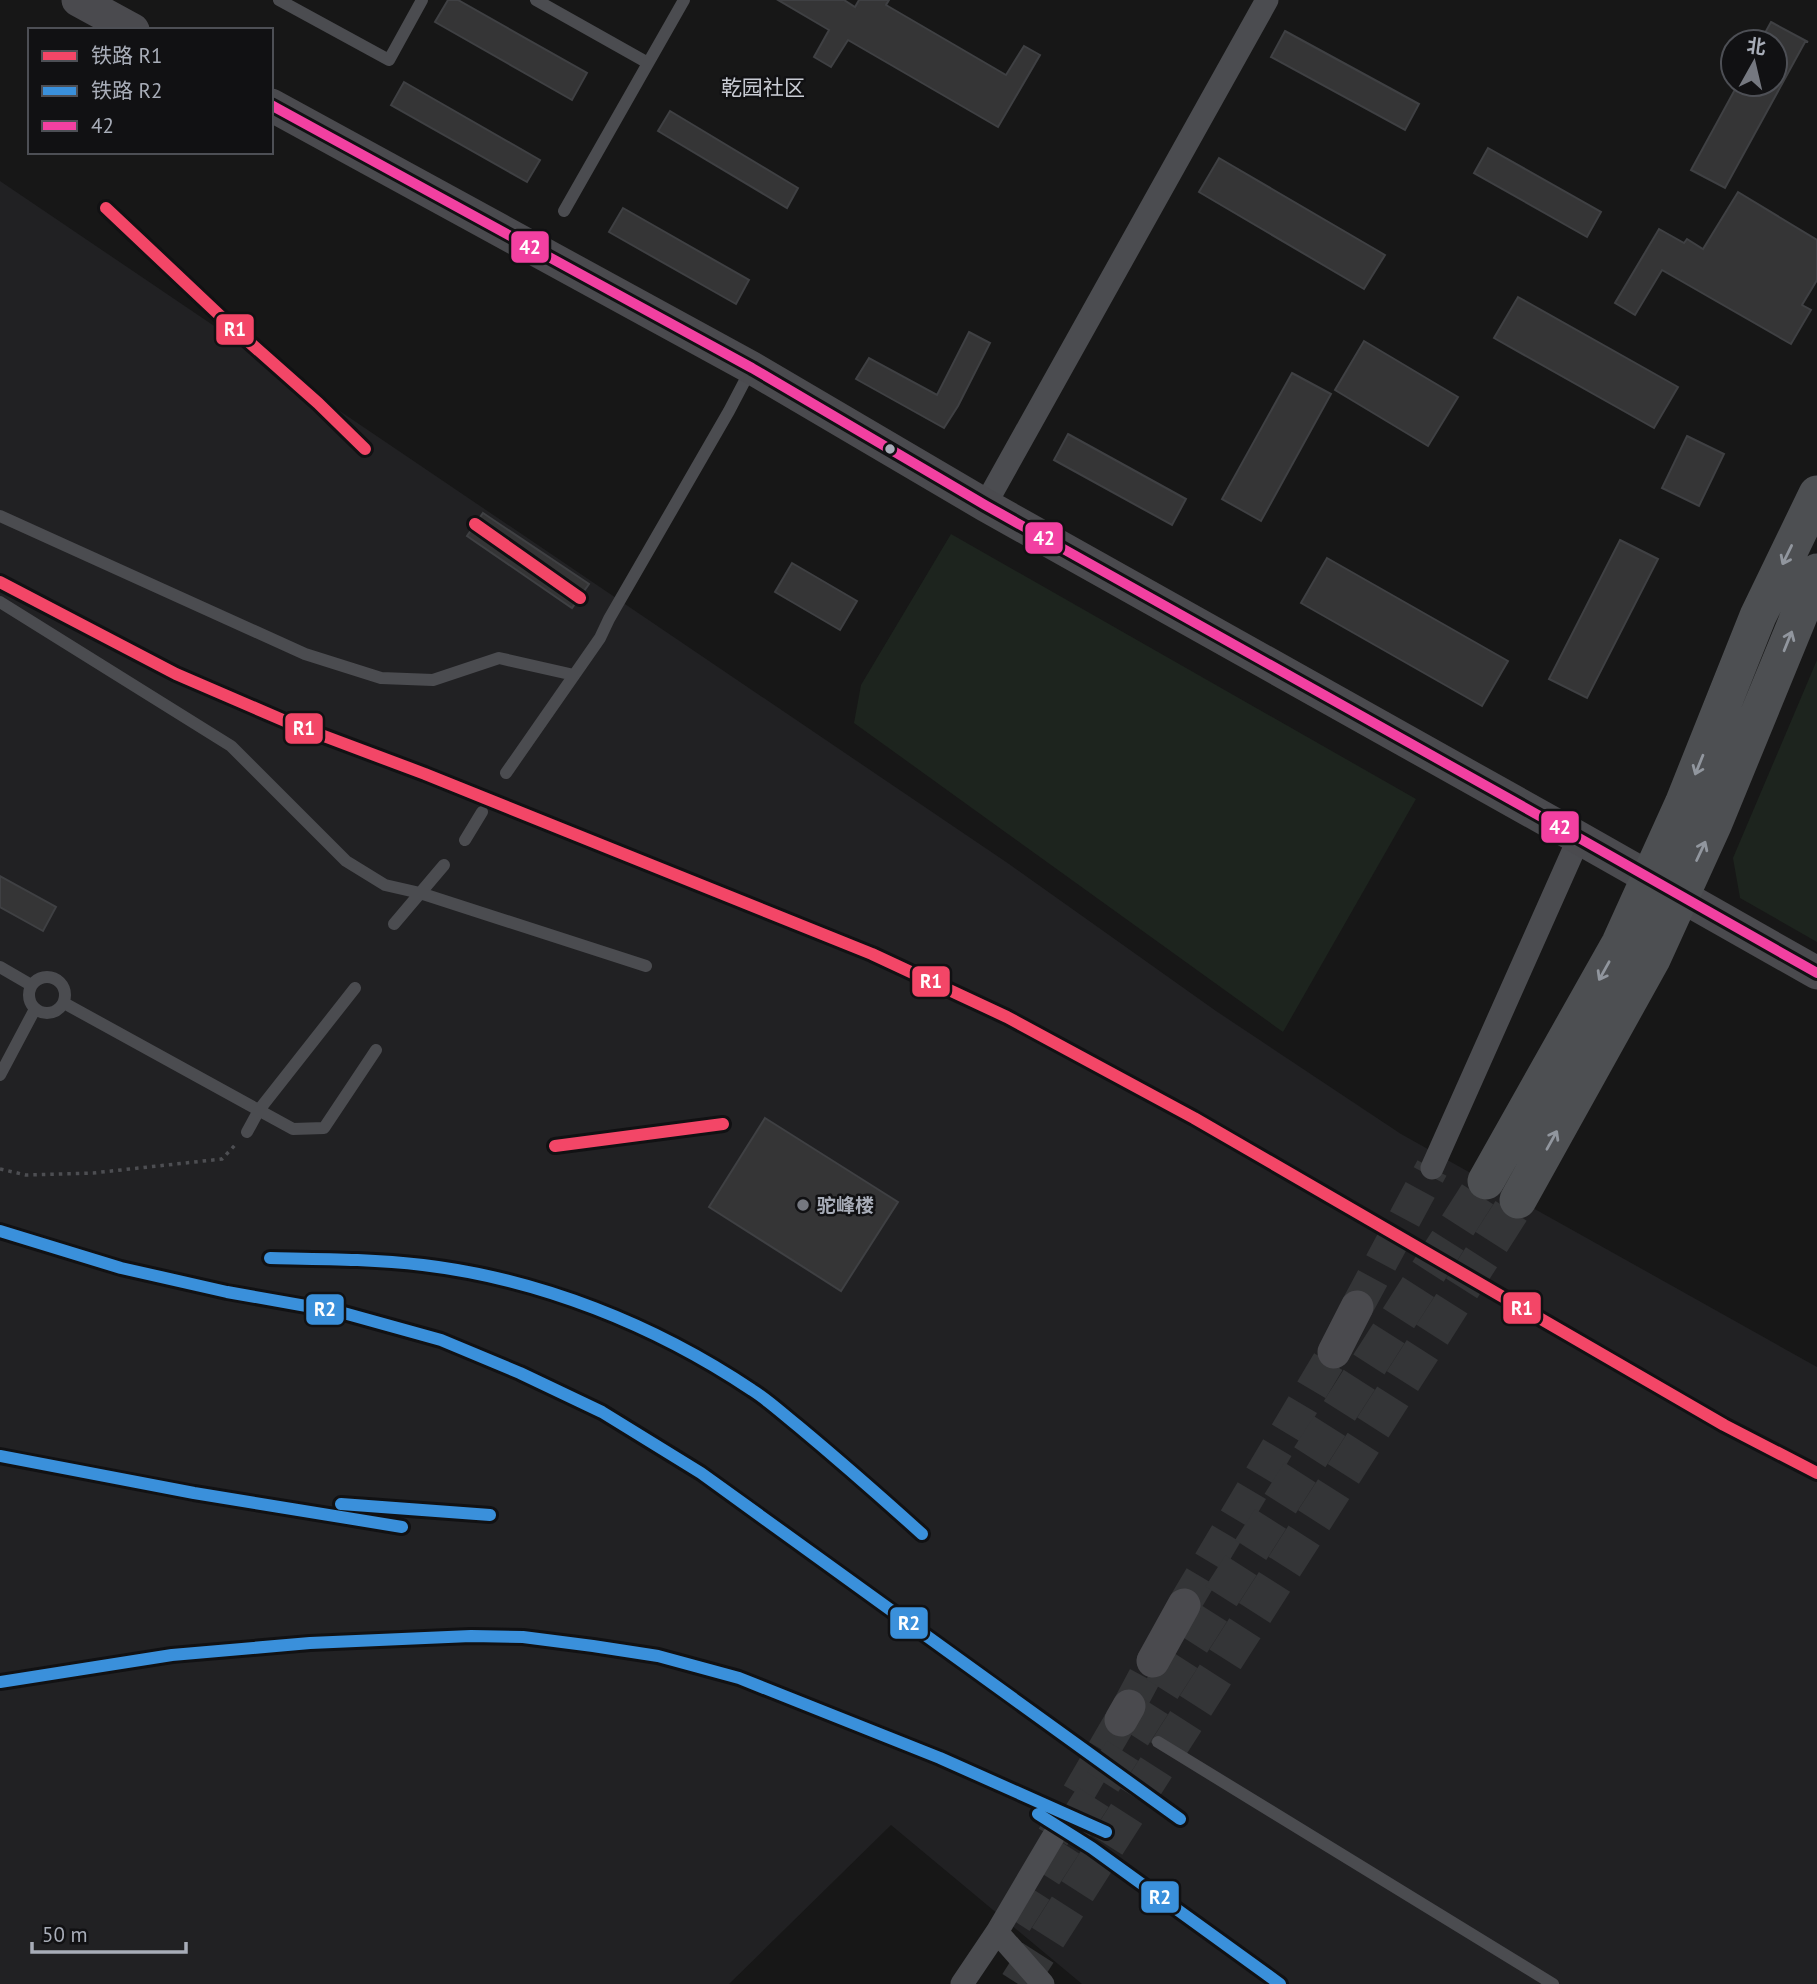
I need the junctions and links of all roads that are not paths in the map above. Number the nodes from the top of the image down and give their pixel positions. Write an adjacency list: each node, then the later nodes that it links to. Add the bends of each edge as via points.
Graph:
1 (78, 0): 7 (street)
2 (279, 0): 3 (lane, via 388,60)
3 (422, 0)
4 (536, 0): 8 (lane)
5 (684, 0): 8 (lane)
6 (1267, 0): 13 (street)
7 (129, 28)
8 (648, 63): 10 (lane)
9 (273, 107): 11 (street)
10 (564, 211)
11 (752, 368): 13 (street); 17 (lane, via 600,638)
12 (1817, 494): 23 (main road, one-way to 23, via 1758,616)
13 (985, 505): 20 (street)
14 (0, 516): 17 (lane, via 305,654 381,677 433,680 499,658)
15 (1817, 572): 25 (main road, one-way to 15)
16 (0, 602): 24 (lane, via 231,746 346,861 385,885)
17 (574, 675): 18 (lane)
18 (506, 773)
19 (482, 812): 21 (lane)
20 (1579, 838): 23 (street); 38 (street)
21 (465, 840)
22 (444, 865): 24 (lane)
23 (1649, 878): 25 (street); 39 (main road, one-way to 39, via 1620,943)
24 (421, 893): 26 (lane); 27 (lane)
25 (1681, 896): 29 (street); 40 (main road, one-way to 25, via 1652,959)
26 (394, 924)
27 (646, 966)
28 (0, 967): 30 (lane)
29 (1817, 973)
30 (31, 985): 32 (lane, via 48,976 58,980 63,984); 33 (lane, via 30,1004)
31 (355, 988): 36 (lane)
32 (64, 1003): 33 (lane, via 47,1014); 36 (lane)
33 (35, 1009): 35 (lane)
34 (376, 1050): 36 (lane, via 324,1128 293,1129)
35 (0, 1075)
36 (259, 1110): 37 (lane)
37 (247, 1132)
38 (1432, 1168)
39 (1486, 1181)
40 (1518, 1200)
41 (1357, 1307): 42 (street)
42 (1334, 1352)
43 (1184, 1605): 44 (street)
44 (1153, 1661)
45 (1158, 1742): 50 (lane)
46 (1053, 1837): 47 (street)
47 (997, 1932): 48 (street); 49 (street)
48 (962, 1984)
49 (1043, 1984)
50 (1553, 1984)

